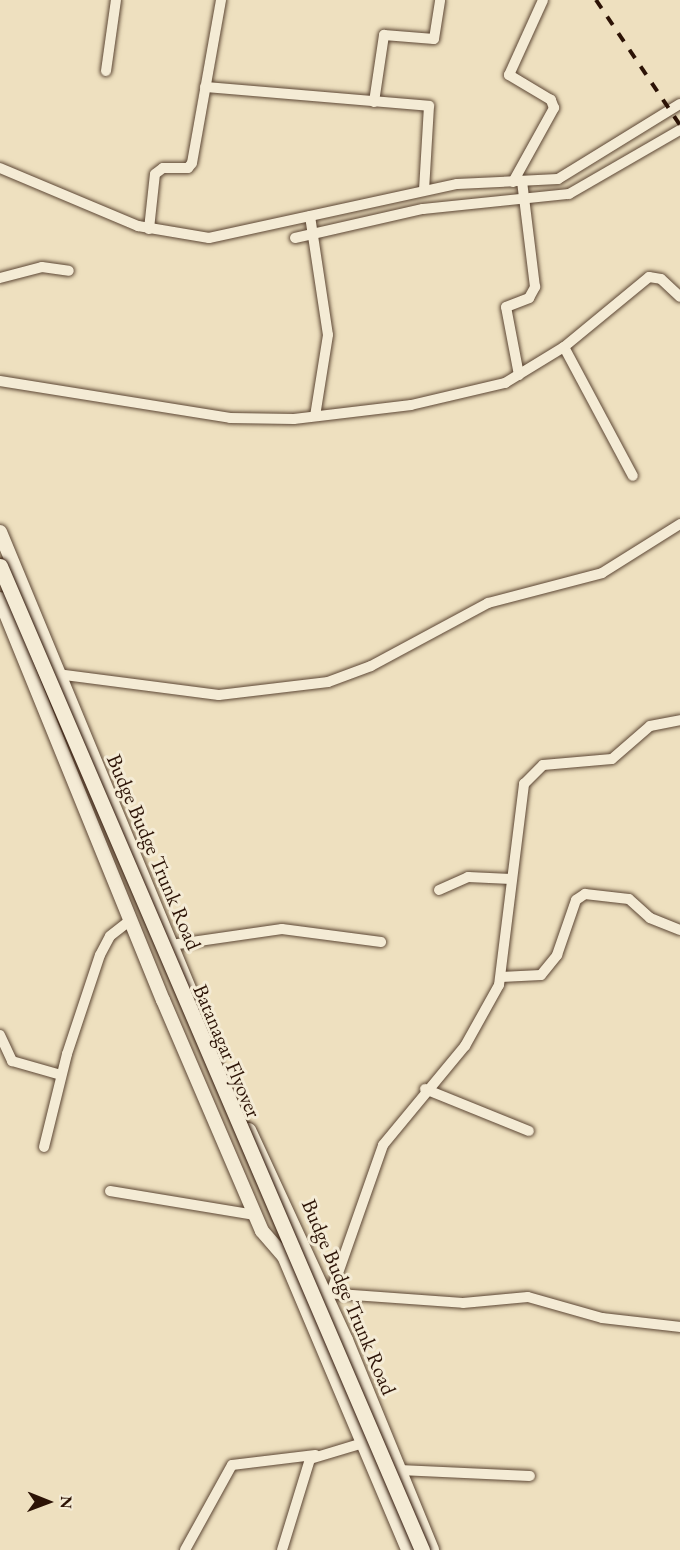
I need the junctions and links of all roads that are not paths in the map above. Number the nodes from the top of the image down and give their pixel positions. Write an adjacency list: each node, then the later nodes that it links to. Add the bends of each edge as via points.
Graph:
1 (116, 0): 5 (street)
2 (221, 0): 6 (street)
3 (440, 0): 7 (street, via 434,39 384,35)
4 (543, 0): 12 (street, via 509,75 551,100 554,108)
5 (106, 71)
6 (205, 87): 7 (street); 14 (street, via 191,166 158,169)
7 (374, 102): 11 (street, via 431,109)
8 (680, 104): 12 (street, via 568,175)
9 (680, 130): 12 (street, via 569,194)
10 (0, 168): 14 (street)
11 (424, 190): 12 (street); 13 (street)
12 (521, 190): 15 (street); 21 (street, via 535,287 529,298 506,307)
13 (310, 216): 14 (street, via 209,238); 15 (street)
14 (149, 229)
15 (314, 233): 16 (street); 23 (street, via 328,335)
16 (295, 238)
17 (69, 271): 18 (street, via 42,267)
18 (0, 278)
19 (680, 297): 20 (street, via 662,279 649,278)
20 (564, 347): 21 (street); 24 (street)
21 (519, 375): 23 (street, via 436,402)
22 (0, 381): 23 (street, via 76,390 185,413)
23 (315, 416)
24 (633, 476)
25 (680, 524): 29 (street, via 602,573 488,603 371,666 328,682 219,694)
26 (0, 532): 29 (street, Budge Budge Trunk Road)
27 (0, 566): 55 (main road, Batanagar Flyover, bridge)
28 (0, 599): 33 (street, Budge Budge Trunk Road)
29 (57, 674): 36 (street, Budge Budge Trunk Road)
30 (680, 720): 31 (street, via 650,726 612,759 554,762 533,770 517,810)
31 (511, 879): 32 (street, via 468,877); 37 (street)
32 (439, 890)
33 (129, 921): 39 (street, via 110,936 100,955); 44 (street, Budge Budge Trunk Road)
34 (680, 930): 37 (street, via 650,918 629,899 585,894 576,900 557,955 541,975)
35 (381, 942): 36 (street, via 282,929)
36 (171, 945): 45 (street, Budge Budge Trunk Road)
37 (501, 977): 40 (street, via 465,1046)
38 (0, 1035): 39 (street, via 12,1061)
39 (61, 1075): 42 (street)
40 (425, 1089): 41 (street); 45 (street, via 383,1145)
41 (529, 1131)
42 (44, 1147)
43 (110, 1191): 44 (street)
44 (255, 1215): 46 (street, Budge Budge Trunk Road, via 284,1256)
45 (328, 1293): 46 (street); 47 (street, via 463,1302 528,1297 602,1318); 50 (street, Budge Budge Trunk Road)
46 (303, 1302): 48 (street, Budge Budge Trunk Road)
47 (680, 1327)
48 (363, 1443): 49 (street); 54 (street, Budge Budge Trunk Road)
49 (315, 1455): 52 (street, via 232,1465); 53 (street)
50 (399, 1470): 51 (street); 56 (street, Budge Budge Trunk Road)
51 (530, 1476)
52 (185, 1550)
53 (282, 1550)
54 (408, 1550)
55 (422, 1550)
56 (432, 1550)

